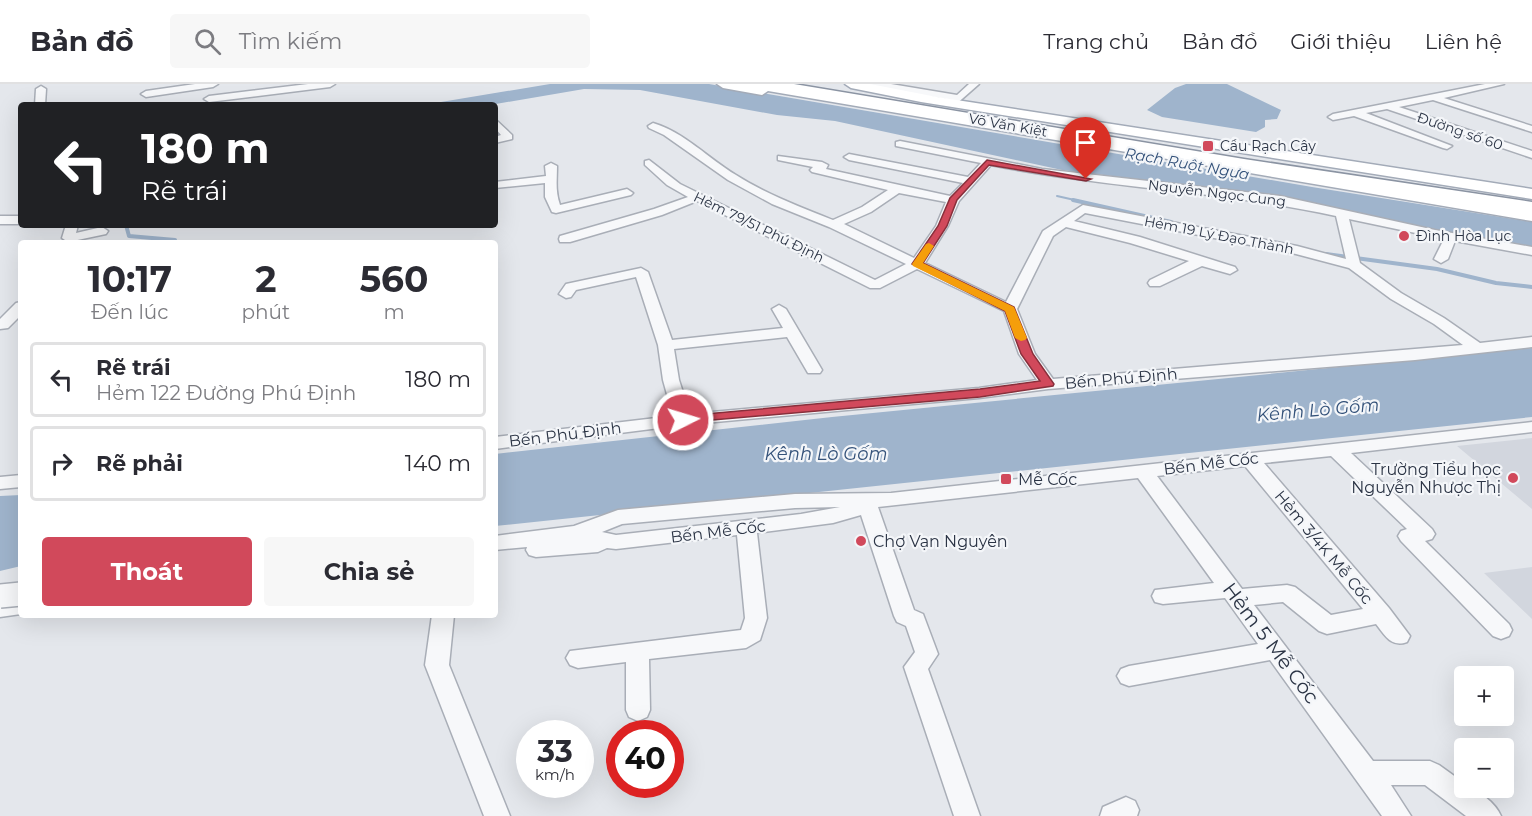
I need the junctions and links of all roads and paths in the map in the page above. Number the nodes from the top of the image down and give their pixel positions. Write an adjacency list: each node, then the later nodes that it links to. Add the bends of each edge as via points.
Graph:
1 (213, 84): 14 (street)
2 (330, 84): 13 (street)
3 (723, 84): 22 (main road)
4 (748, 84): 22 (main road, Võ Văn Kiệt)
5 (770, 84): 27 (highway, Võ Văn Kiệt)
6 (801, 84): 27 (highway, Võ Văn Kiệt)
7 (826, 84): 17 (main road, Võ Văn Kiệt)
8 (851, 84): 17 (main road)
9 (874, 84): 18 (street)
10 (974, 84): 18 (street)
11 (1499, 84): 15 (street)
12 (41, 89): 19 (street)
13 (248, 89): 16 (street)
14 (146, 94)
15 (1434, 97): 20 (street); 28 (street)
16 (209, 99)
17 (938, 100): 18 (main road, Võ Văn Kiệt)
18 (957, 101): 24 (main road, Võ Văn Kiệt)
19 (40, 102)
20 (1388, 106): 21 (street); 35 (street, Đường số 60)
21 (1356, 113): 23 (street); 34 (street)
22 (920, 114): 30 (main road, Võ Văn Kiệt)
23 (1333, 117)
24 (1074, 122): 27 (highway); 29 (highway); 37 (main road, Võ Văn Kiệt)
25 (498, 126): 31 (street, via 508,137)
26 (653, 126): 56 (street, via 732,178)
27 (1038, 126): 29 (highway, Võ Văn Kiệt); 30 (highway)
28 (1532, 129)
29 (1092, 134): 32 (highway); 41 (highway, Võ Văn Kiệt); 50 (highway, Võ Văn Kiệt)
30 (1052, 136): 32 (main road, Võ Văn Kiệt)
31 (498, 139)
32 (1072, 140): 41 (main road, Võ Văn Kiệt)
33 (900, 144): 40 (street, Nguyễn Ngọc Cung)
34 (1448, 146)
35 (1532, 155)
36 (849, 157): 42 (street)
37 (1294, 157): 41 (highway); 46 (main road, Võ Văn Kiệt)
38 (782, 158): 44 (street, via 822,165 816,170)
39 (649, 162): 47 (street, Hẻm 79/51 Phú Định, via 661,177)
40 (987, 162): 42 (street); 51 (street, Nguyễn Ngọc Cung, via 1086,179 1244,195)
41 (1342, 178): 49 (highway, Võ Văn Kiệt); 50 (highway, Võ Văn Kiệt, via 1364,186); 52 (main road, Võ Văn Kiệt)
42 (972, 181): 48 (street)
43 (498, 185): 45 (street, via 552,172 549,195 556,209)
44 (897, 189): 48 (street); 56 (street, via 878,204)
45 (627, 194)
46 (1532, 194)
47 (698, 197): 59 (street); 65 (street, Hẻm 79/51 Phú Định, via 875,285)
48 (953, 200): 65 (street, via 942,226)
49 (1532, 201)
50 (1532, 209)
51 (1341, 213): 58 (street, Nguyễn Ngọc Cung); 63 (street)
52 (1532, 216)
53 (0, 220): 54 (street)
54 (18, 220)
55 (1064, 222): 63 (street, Hẻm 19 Lý Đạo Thành, via 1083,209); 64 (street); 71 (street, via 1048,234)
56 (833, 224): 65 (street)
57 (102, 231): 60 (street)
58 (1450, 237): 61 (street, Nguyễn Ngọc Cung); 62 (street)
59 (565, 239)
60 (70, 240)
61 (1532, 251)
62 (1441, 259)
63 (1352, 260): 76 (street, via 1396,296)
64 (1201, 261): 66 (street); 67 (street)
65 (917, 264): 71 (street)
66 (1230, 270)
67 (1155, 283)
68 (566, 294): 75 (street, via 571,287 641,272)
69 (18, 309): 72 (street)
70 (779, 309): 73 (street)
71 (1010, 309): 78 (street, via 1027,354)
72 (3, 326)
73 (792, 332): 75 (street); 77 (street)
74 (1532, 342): 76 (street, Bến Phú Định)
75 (666, 345): 79 (street)
76 (1476, 348): 78 (street, Bến Phú Định)
77 (814, 370)
78 (1048, 384): 79 (street, Bến Phú Định)
79 (683, 420): 81 (street, Bến Phú Định)
80 (1532, 427): 82 (street, Bến Mễ Cốc)
81 (498, 443)
82 (1334, 448): 83 (street, Bến Mễ Cốc); 107 (street, via 1425,534 1408,536)
83 (1249, 458): 84 (street, Bến Mễ Cốc); 105 (street, Hẻm 3/4K Mễ Cốc)
84 (1143, 471): 87 (street, Bến Mễ Cốc); 99 (street, Hẻm 5 Mễ Cốc)
85 (18, 481): 86 (street)
86 (0, 483)
87 (891, 500): 88 (street, Bến Mễ Cốc); 89 (street, Bến Mễ Cốc)
88 (795, 501): 90 (street, Bến Mễ Cốc); 91 (street)
89 (868, 506): 91 (street, Bến Mễ Cốc); 116 (street, via 904,616 915,620 927,654 916,667)
90 (618, 517): 93 (street, Bến Mễ Cốc); 94 (street, Bến Mễ Cốc, via 594,529)
91 (801, 521): 92 (street, Bến Mễ Cốc)
92 (746, 527): 95 (street, Bến Mễ Cốc); 110 (street, via 756,618 752,634 736,641)
93 (498, 532)
94 (565, 535): 95 (street, Bến Mễ Cốc); 96 (street)
95 (616, 542): 97 (street, Bến Mễ Cốc)
96 (498, 543)
97 (498, 554)
98 (18, 585): 102 (street)
99 (1234, 593): 101 (street); 105 (street, via 1287,593 1327,625); 109 (street, Hẻm 5 Mễ Cốc)
100 (18, 594): 102 (street, bridge)
101 (1163, 596)
102 (0, 597)
103 (18, 606): 104 (street)
104 (0, 608)
105 (1381, 614): 108 (street, Hẻm 3/4K Mễ Cốc)
106 (443, 618): 115 (street, via 437,665)
107 (1501, 630)
108 (1399, 636)
109 (1276, 650): 112 (street); 114 (street, Hẻm 5 Mễ Cốc)
110 (637, 652): 111 (street); 113 (street)
111 (578, 658)
112 (1129, 676)
113 (638, 710)
114 (1368, 773): 117 (street, Hẻm 5 Mễ Cốc); 118 (street, via 1430,773)
115 (497, 816)
116 (967, 816)
117 (1398, 816)
118 (1488, 816)

